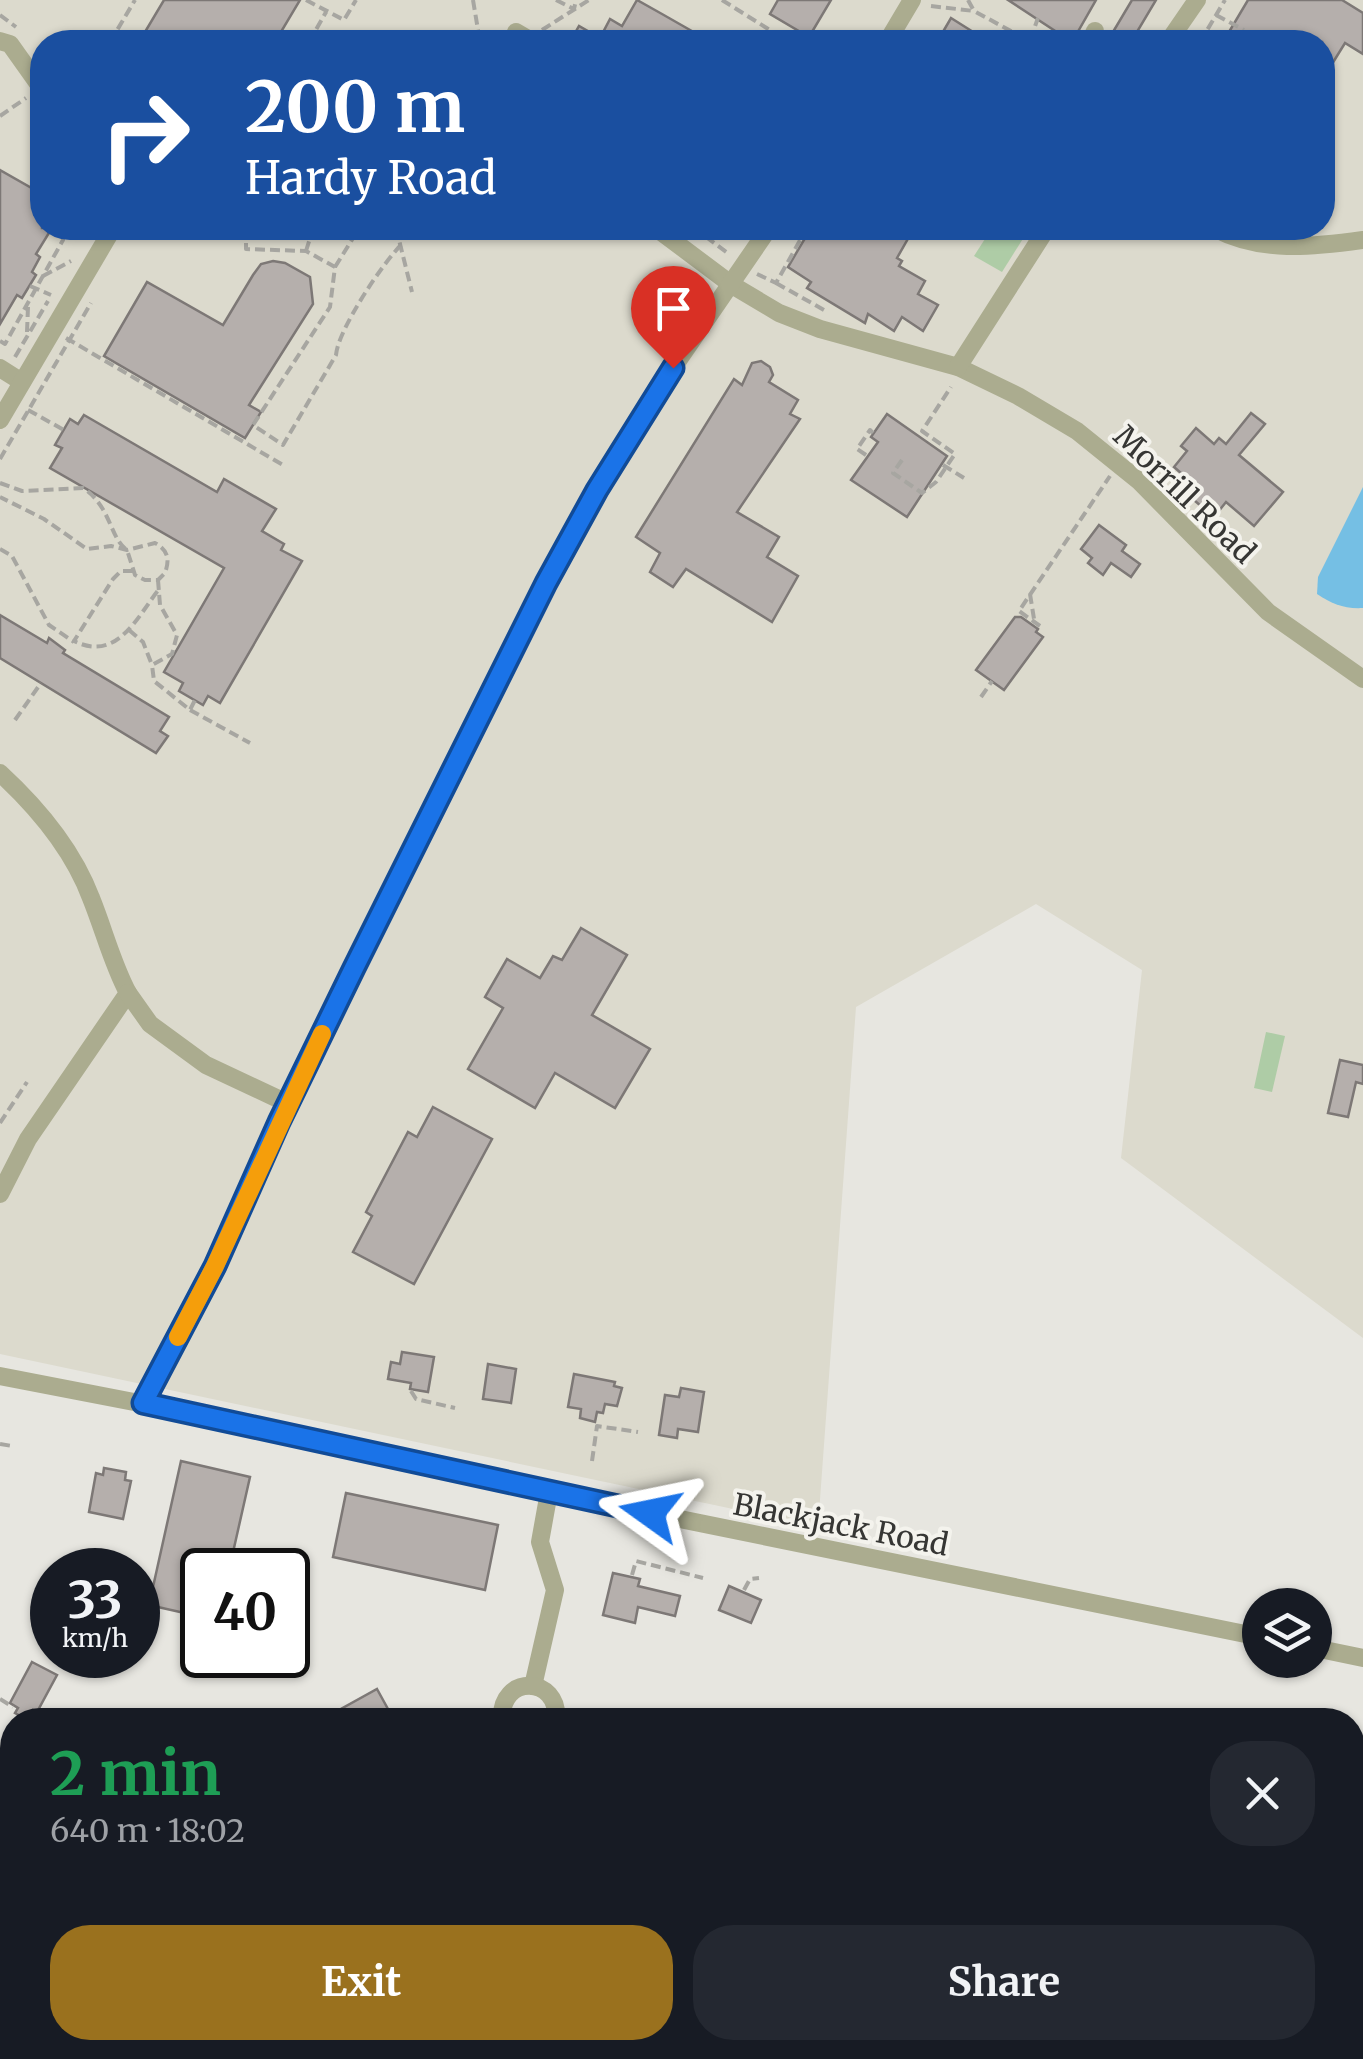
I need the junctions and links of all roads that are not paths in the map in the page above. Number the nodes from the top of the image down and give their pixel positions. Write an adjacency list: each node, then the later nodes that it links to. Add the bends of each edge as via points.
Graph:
1 (1197, 0): 4 (street)
2 (922, 3): 3 (street)
3 (897, 30)
4 (1176, 30)
5 (10, 38): 6 (street)
6 (30, 76)
7 (105, 240): 16 (street)
8 (672, 240): 13 (street, Morrill Road)
9 (761, 240): 13 (street)
10 (1039, 240): 14 (street)
11 (1242, 240): 12 (street, via 1274,246)
12 (1363, 240)
13 (732, 284): 14 (street, Morrill Road, via 820,329); 21 (street, via 651,400 546,583)
14 (958, 367): 18 (street, Morrill Road, via 1077,430 1268,612)
15 (0, 368): 16 (street)
16 (22, 382): 17 (street)
17 (0, 420)
18 (1363, 679)
19 (0, 773): 20 (street, via 70,856)
20 (128, 993): 21 (street, via 150,1024 206,1065); 22 (street, via 28,1139)
21 (289, 1104): 24 (street)
22 (0, 1194)
23 (0, 1376): 24 (street, Blackjack Road)
24 (143, 1403): 25 (street, Blackjack Road)
25 (549, 1492): 26 (street, Blackjack Road); 29 (street, via 540,1542 555,1590)
26 (1242, 1633)
27 (1332, 1652): 28 (street)
28 (1363, 1658)
29 (534, 1686): 30 (street, via 508,1695); 31 (street)
30 (502, 1708)
31 (557, 1708)

